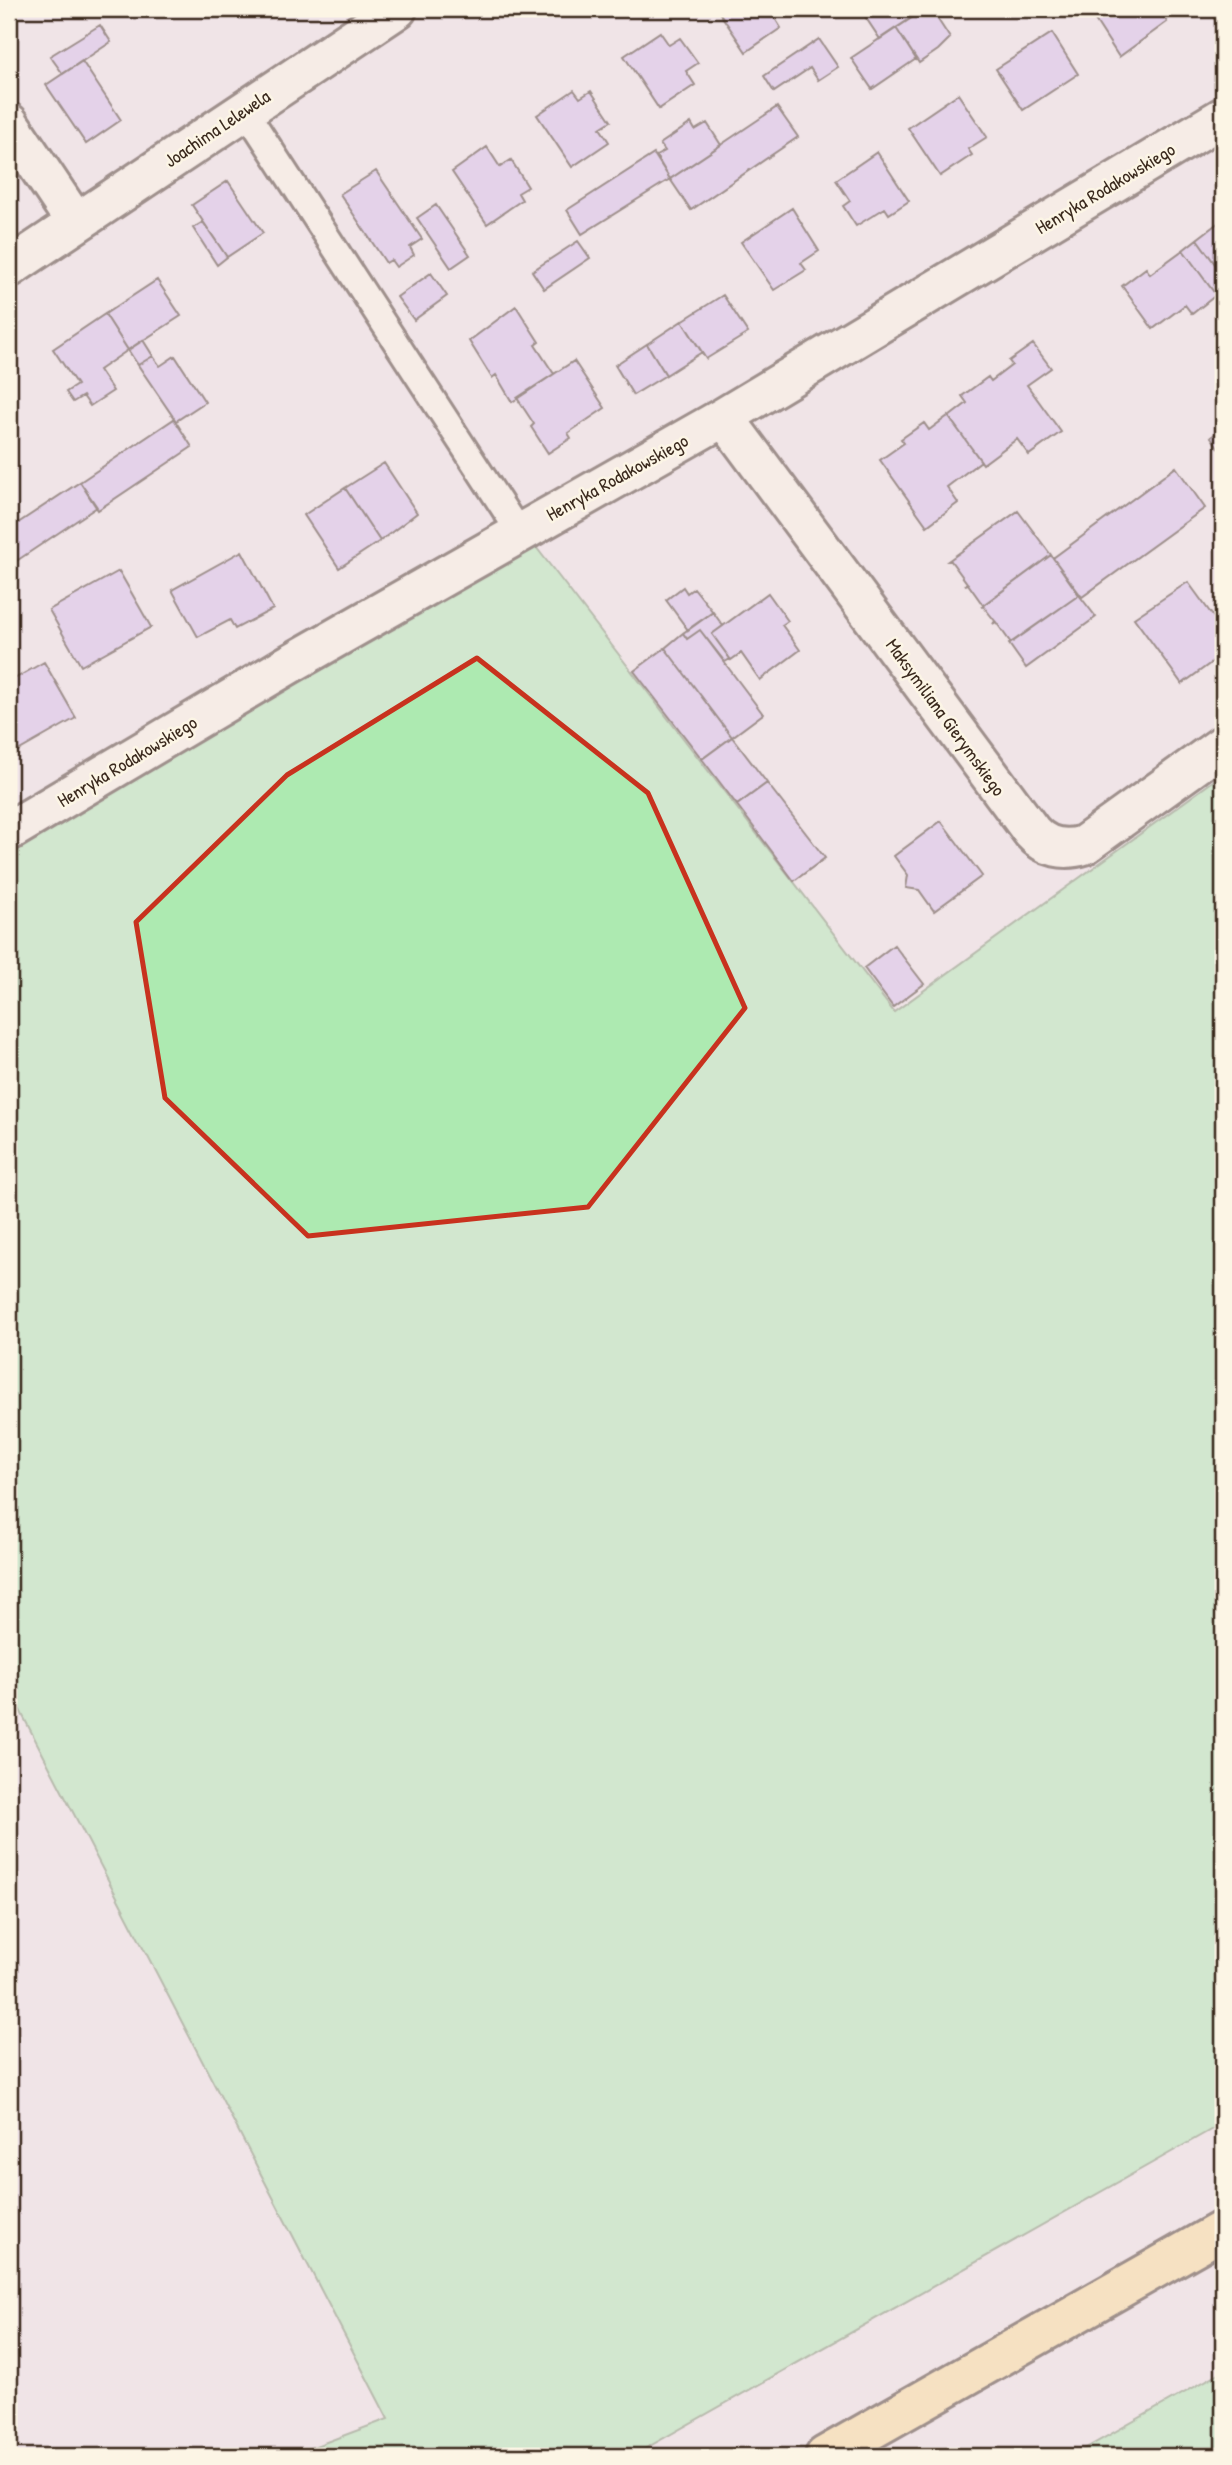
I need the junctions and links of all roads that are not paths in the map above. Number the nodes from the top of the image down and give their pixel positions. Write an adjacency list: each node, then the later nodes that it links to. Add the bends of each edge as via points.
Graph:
1 (397, 9): 2 (street, Joachima Lelewela)
2 (350, 21): 3 (street, Joachima Lelewela)
3 (245, 110): 6 (street, Joachima Lelewela); 9 (lane)
4 (1223, 117): 8 (street, Henryka Rodakowskiego)
5 (9, 123): 6 (street)
6 (76, 223): 7 (street, Joachima Lelewela)
7 (9, 268)
8 (724, 417): 9 (street, Henryka Rodakowskiego); 10 (street, Maksymiliana Gierymskiego, via 1042,841 1061,848 1084,845)
9 (519, 532): 11 (street, Henryka Rodakowskiego)
10 (1223, 745)
11 (9, 831)
12 (1223, 2230): 13 (highway)
13 (825, 2456)

